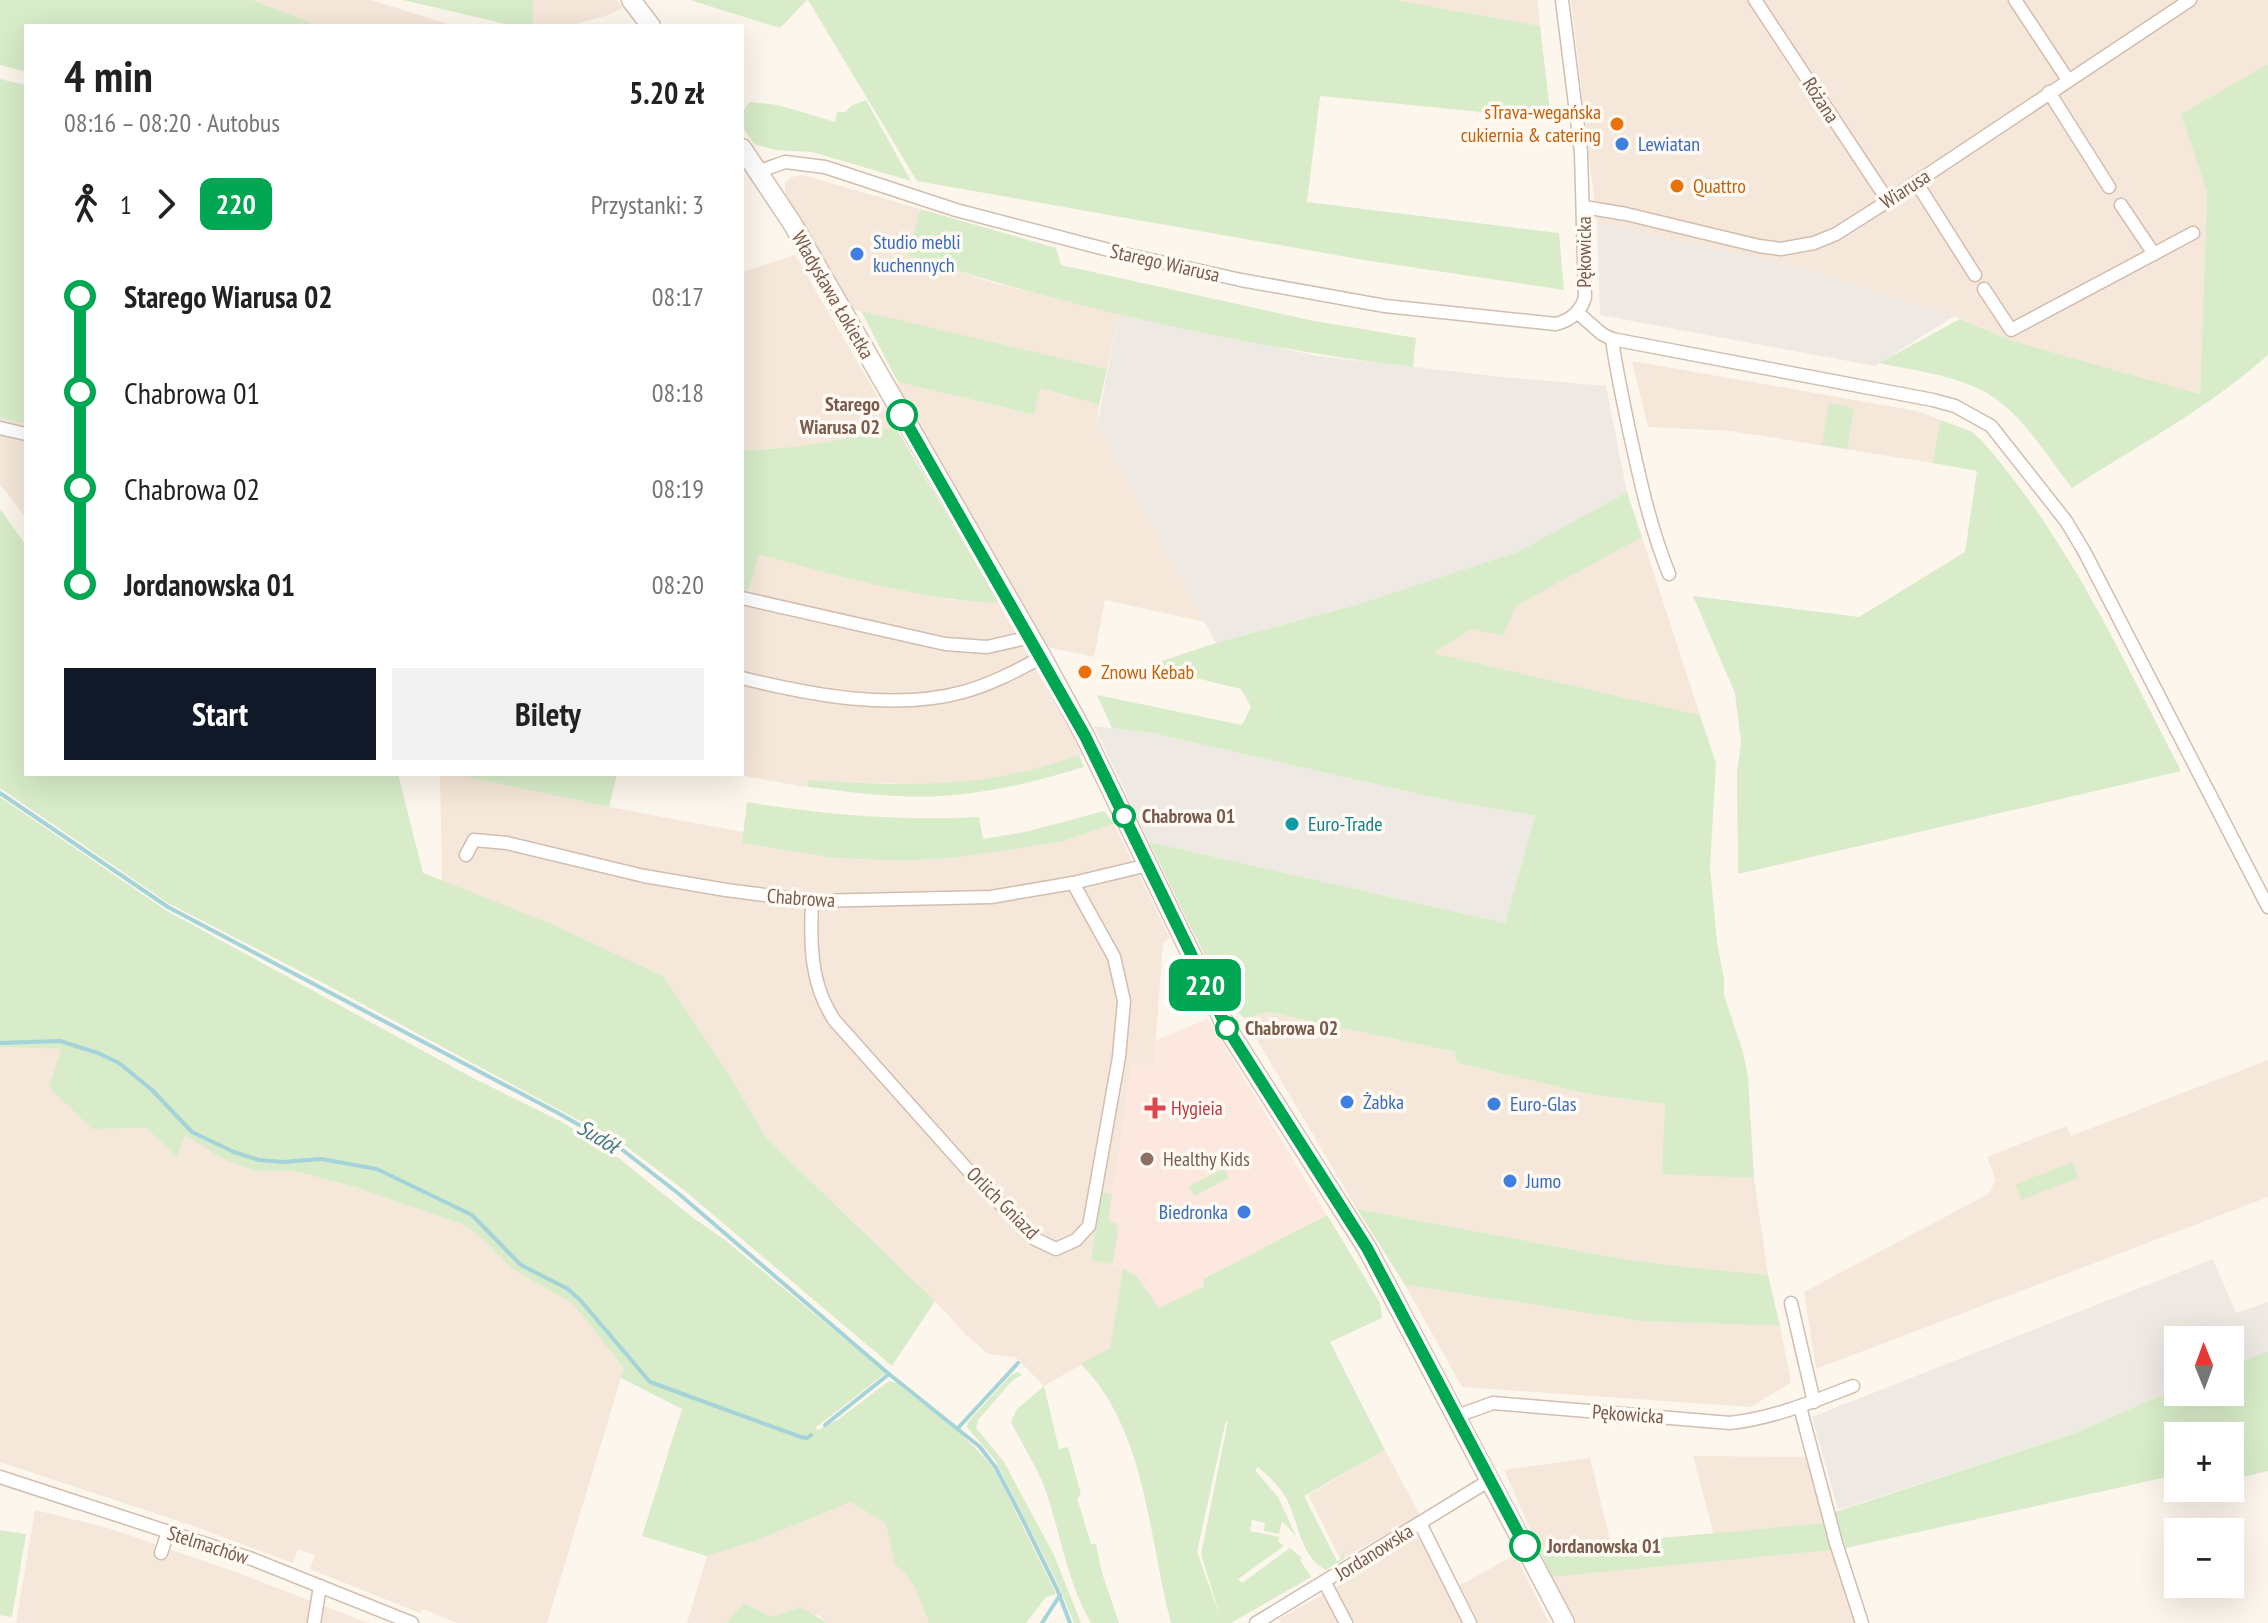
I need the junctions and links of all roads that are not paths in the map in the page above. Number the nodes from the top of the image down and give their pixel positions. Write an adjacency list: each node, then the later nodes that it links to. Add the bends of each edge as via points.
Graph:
1 (631, 0): 6 (street)
2 (1562, 0): 15 (street, Pękowicka)
3 (1755, 0): 13 (street, Różana)
4 (2015, 0): 7 (street)
5 (2190, 0): 7 (street, Wiarusa)
6 (649, 24)
7 (2068, 80): 8 (street, Wiarusa)
8 (2049, 92): 11 (street, Wiarusa); 12 (street)
9 (744, 151): 10 (street, Władysława Łokietka)
10 (760, 171): 20 (street, Starego Wiarusa, via 785,162 825,167 956,210 1124,254 1385,306 1556,324); 26 (street, Władysława Łokietka)
11 (1916, 182): 13 (street, Wiarusa); 18 (street)
12 (2109, 187)
13 (1888, 201): 15 (street, Wiarusa, via 1824,239 1781,249)
14 (2121, 205): 17 (street)
15 (1584, 207): 20 (street, Pękowicka, via 1585,297)
16 (2193, 233): 17 (street)
17 (2154, 254): 19 (street, via 2011,330)
18 (1975, 275)
19 (1984, 289)
20 (1578, 313): 21 (street, Pękowicka)
21 (1612, 339): 24 (street, via 1642,492); 32 (street, via 1933,400 1991,426 2084,551)
22 (0, 428): 23 (street)
23 (24, 434)
24 (1669, 574)
25 (744, 598): 26 (street, via 945,644 987,647)
26 (1031, 637): 27 (street, Władysława Łokietka)
27 (1042, 657): 28 (street, via 982,686 924,698 821,694); 30 (street, Władysława Łokietka)
28 (744, 678)
29 (466, 855): 33 (street, Chabrowa, via 474,840 507,843 644,876)
30 (1148, 865): 31 (street, Chabrowa); 39 (street, Władysława Łokietka, via 1227,1028 1367,1248)
31 (1073, 883): 33 (street, Chabrowa, via 991,897); 33 (street, Orlich Gniazd, via 1114,957 1124,1001 1089,1226 1076,1240 1056,1249 1035,1239 975,1178 823,1004 810,943)
32 (2264, 890): 34 (street)
33 (812, 901)
34 (2268, 907)
35 (1791, 1303): 37 (street)
36 (1853, 1386): 37 (street, Pękowicka)
37 (1814, 1402): 38 (street, Pękowicka)
38 (1800, 1407): 39 (street, Pękowicka, via 1730,1423 1493,1403); 53 (street)
39 (1457, 1416): 41 (street, Władysława Łokietka)
40 (0, 1477): 43 (street, Stelmachów)
41 (1490, 1480): 42 (street, Jordanowska); 52 (street, Władysława Łokietka)
42 (1420, 1523): 45 (street, Jordanowska); 51 (street)
43 (168, 1532): 44 (street); 46 (street, Stelmachów)
44 (161, 1553)
45 (1325, 1583): 49 (street, Jordanowska); 50 (street)
46 (320, 1586): 47 (street); 48 (street, Stelmachów)
47 (314, 1623)
48 (412, 1623)
49 (1256, 1623)
50 (1346, 1623)
51 (1470, 1623)
52 (1565, 1623)
53 (1862, 1623)

